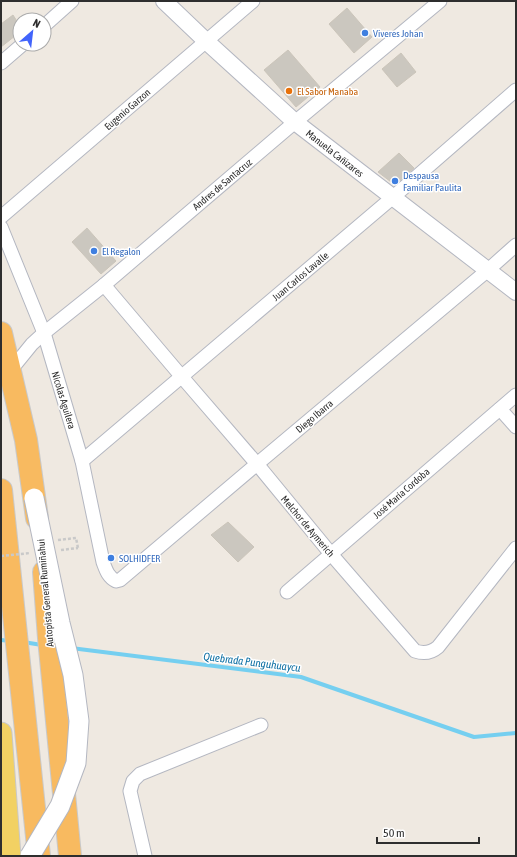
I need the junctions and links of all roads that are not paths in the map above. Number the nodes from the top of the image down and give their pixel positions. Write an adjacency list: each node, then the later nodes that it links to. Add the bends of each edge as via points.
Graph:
1 (72, 1): 5 (street)
2 (164, 1): 6 (street, Manuela Cañizares)
3 (253, 1): 6 (street, Eugenio Garzon)
4 (440, 1): 10 (street, Andres de Santacruz)
5 (52, 19)
6 (206, 41): 10 (street, Manuela Cañizares); 12 (street, Eugenio Garzon)
7 (14, 52): 8 (street)
8 (1, 64)
9 (516, 90): 11 (street, Juan Carlos Lavalle)
10 (295, 122): 11 (street, Manuela Cañizares); 16 (street, Andres de Santacruz)
11 (392, 198): 15 (street, Manuela Cañizares); 21 (street, Juan Carlos Lavalle)
12 (1, 217)
13 (1, 227): 18 (street, Nicolas Aguilera)
14 (516, 245): 15 (street, Diego Ibarra)
15 (488, 270): 17 (street, Manuela Cañizares); 26 (street, Diego Ibarra)
16 (104, 285): 18 (street, Andres de Santacruz); 21 (street, Melchor de Aymerich)
17 (516, 292)
18 (44, 333): 20 (street, Andres de Santacruz); 25 (street, Nicolas Aguilera)
19 (1, 334): 20 (highway, Autopista General Rumiñahui)
20 (10, 372): 28 (highway, Autopista General Rumiñahui, via 26,440)
21 (182, 377): 25 (street, Juan Carlos Lavalle); 26 (street, Melchor de Aymerich)
22 (516, 395): 23 (street, José Maria Cordoba)
23 (500, 408): 24 (street); 30 (street, José Maria Cordoba)
24 (516, 428)
25 (82, 461): 31 (street, Nicolas Aguilera, via 103,562)
26 (257, 464): 30 (street, Melchor de Aymerich); 31 (street, Diego Ibarra, via 120,580)
27 (1, 490): 38 (highway)
28 (34, 498): 35 (highway, Autopista General Rumiñahui); 37 (main road, bridge, via 73,675 79,721 76,763 60,806)
29 (516, 548): 30 (street, Melchor de Aymerich, via 438,647 425,653 414,650)
30 (331, 554): 32 (street, José Maria Cordoba)
31 (111, 578)
32 (287, 592)
33 (261, 725): 41 (street, via 140,774 133,781 130,791)
34 (1, 733): 36 (main road)
35 (68, 834): 39 (highway, Autopista General Rumiñahui); 40 (highway)
36 (10, 856)
37 (30, 856)
38 (39, 856)
39 (70, 856)
40 (80, 856)
41 (145, 856)

